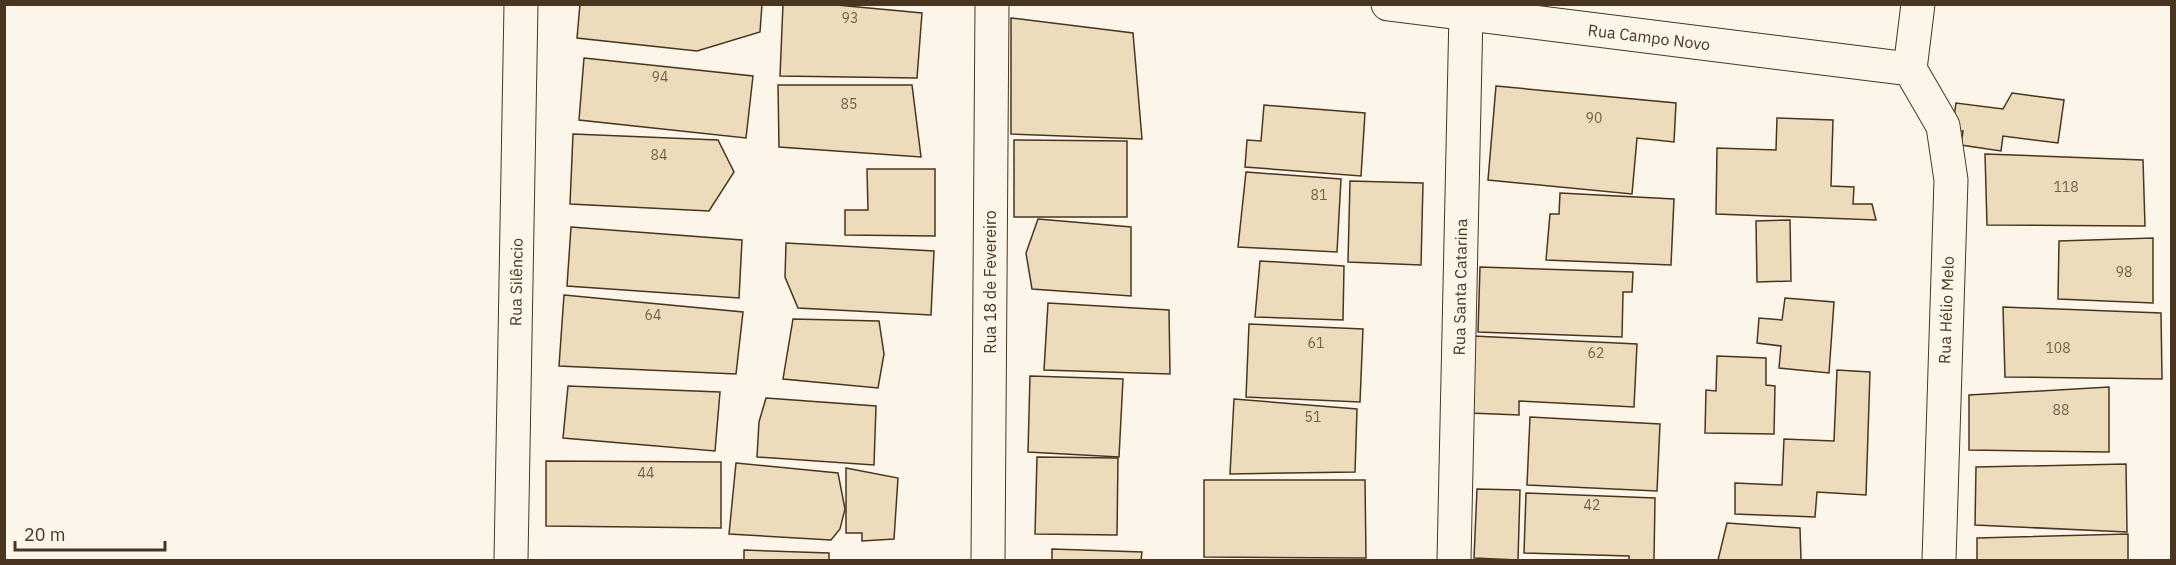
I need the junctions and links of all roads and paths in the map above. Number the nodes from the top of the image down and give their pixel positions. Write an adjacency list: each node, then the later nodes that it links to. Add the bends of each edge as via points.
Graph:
1 (521, 4): 7 (street, Rua Silêncio)
2 (992, 4): 8 (street, Rua 18 de Fevereiro)
3 (1388, 4): 5 (street, Rua Campo Novo)
4 (1918, 4): 6 (street)
5 (1466, 13): 6 (street, Rua Campo Novo); 9 (street, Rua Santa Catarina)
6 (1910, 69): 10 (street, Rua Hélio Melo, via 1942,126 1951,180)
7 (511, 561)
8 (988, 561)
9 (1454, 561)
10 (1939, 561)

